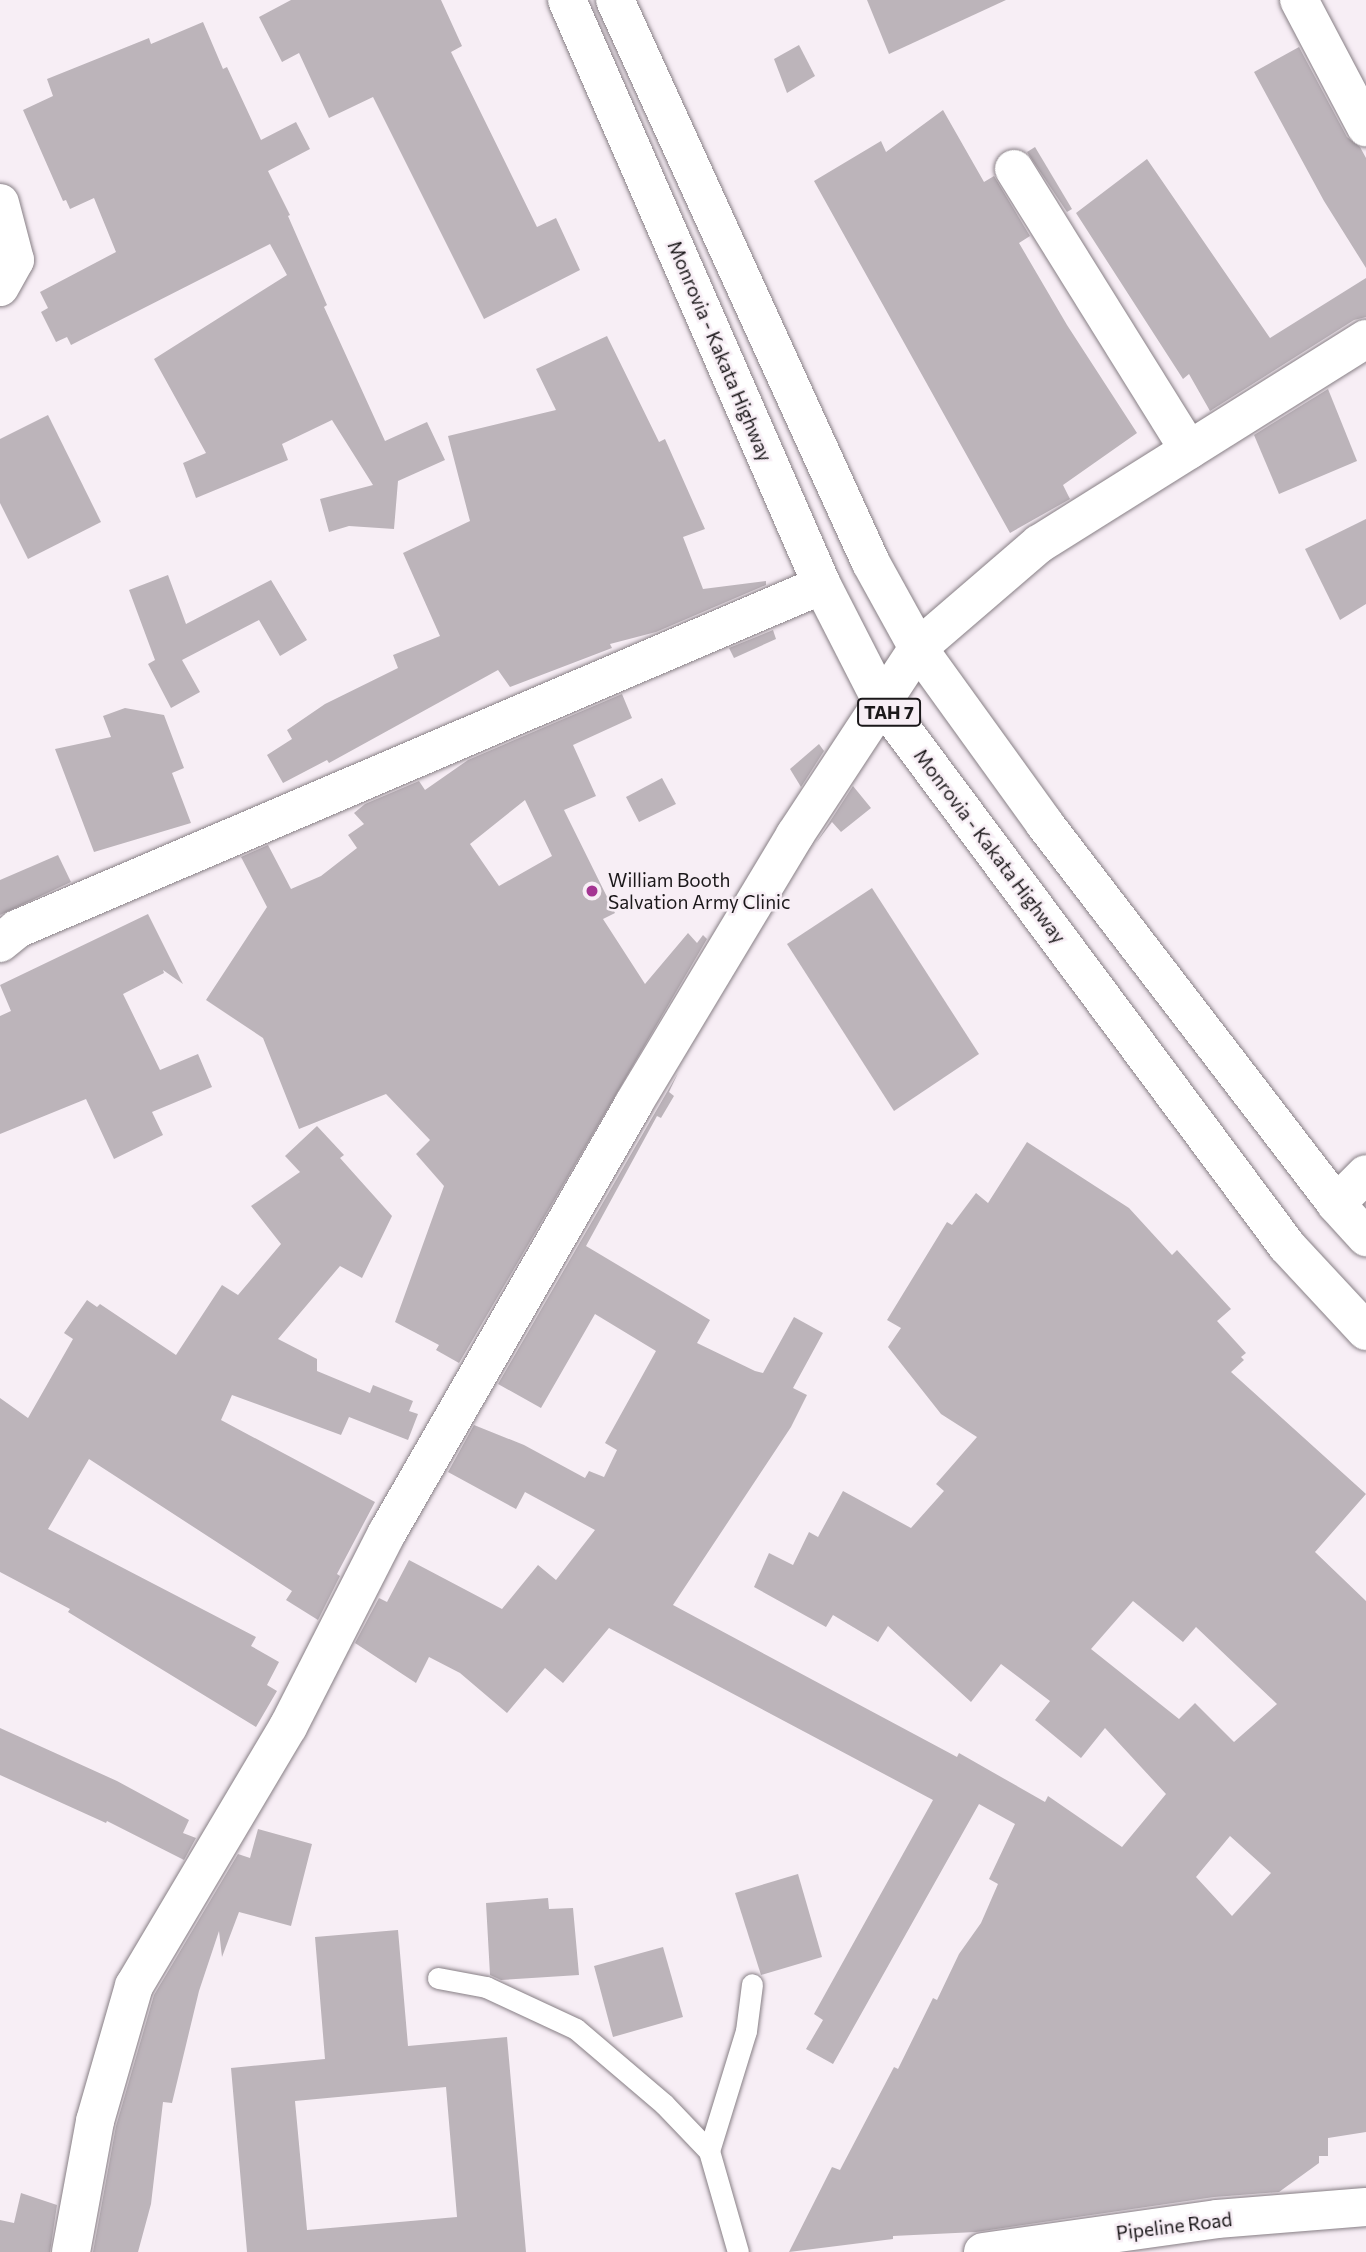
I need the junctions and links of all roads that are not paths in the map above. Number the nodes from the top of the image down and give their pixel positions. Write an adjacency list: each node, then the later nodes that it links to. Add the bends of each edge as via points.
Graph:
1 (567, 0): 10 (main road, Monrovia - Kakata Highway / TAH 7)
2 (615, 0): 11 (main road, TAH 7, via 871,563)
3 (1299, 0): 4 (main road)
4 (1366, 127)
5 (1014, 169): 9 (main road)
6 (0, 203): 7 (main road, via 15,260)
7 (0, 287)
8 (1366, 339): 9 (main road)
9 (1189, 450): 11 (main road, via 1039,544)
10 (822, 585): 12 (main road, Monrovia - Kakata Highway / TAH 7); 13 (main road, via 17,929)
11 (918, 648): 12 (main road); 15 (main road, TAH 7, via 1044,823)
12 (882, 702): 17 (main road, Monrovia - Kakata Highway / TAH 7, via 1286,1246); 22 (main road, via 795,835 627,1115 387,1533 288,1727 134,1986 95,2121)
13 (0, 943)
14 (1366, 1174): 15 (main road)
15 (1336, 1204): 16 (main road, TAH 7)
16 (1366, 1237)
17 (1366, 1331)
18 (438, 1978): 20 (lane, via 486,1987 576,2029 664,2104)
19 (752, 1983): 20 (lane, via 746,2031)
20 (709, 2151): 23 (lane)
21 (1366, 2207): 24 (main road, Pipeline Road, via 1217,2219)
22 (71, 2252)
23 (738, 2252)
24 (984, 2252)

